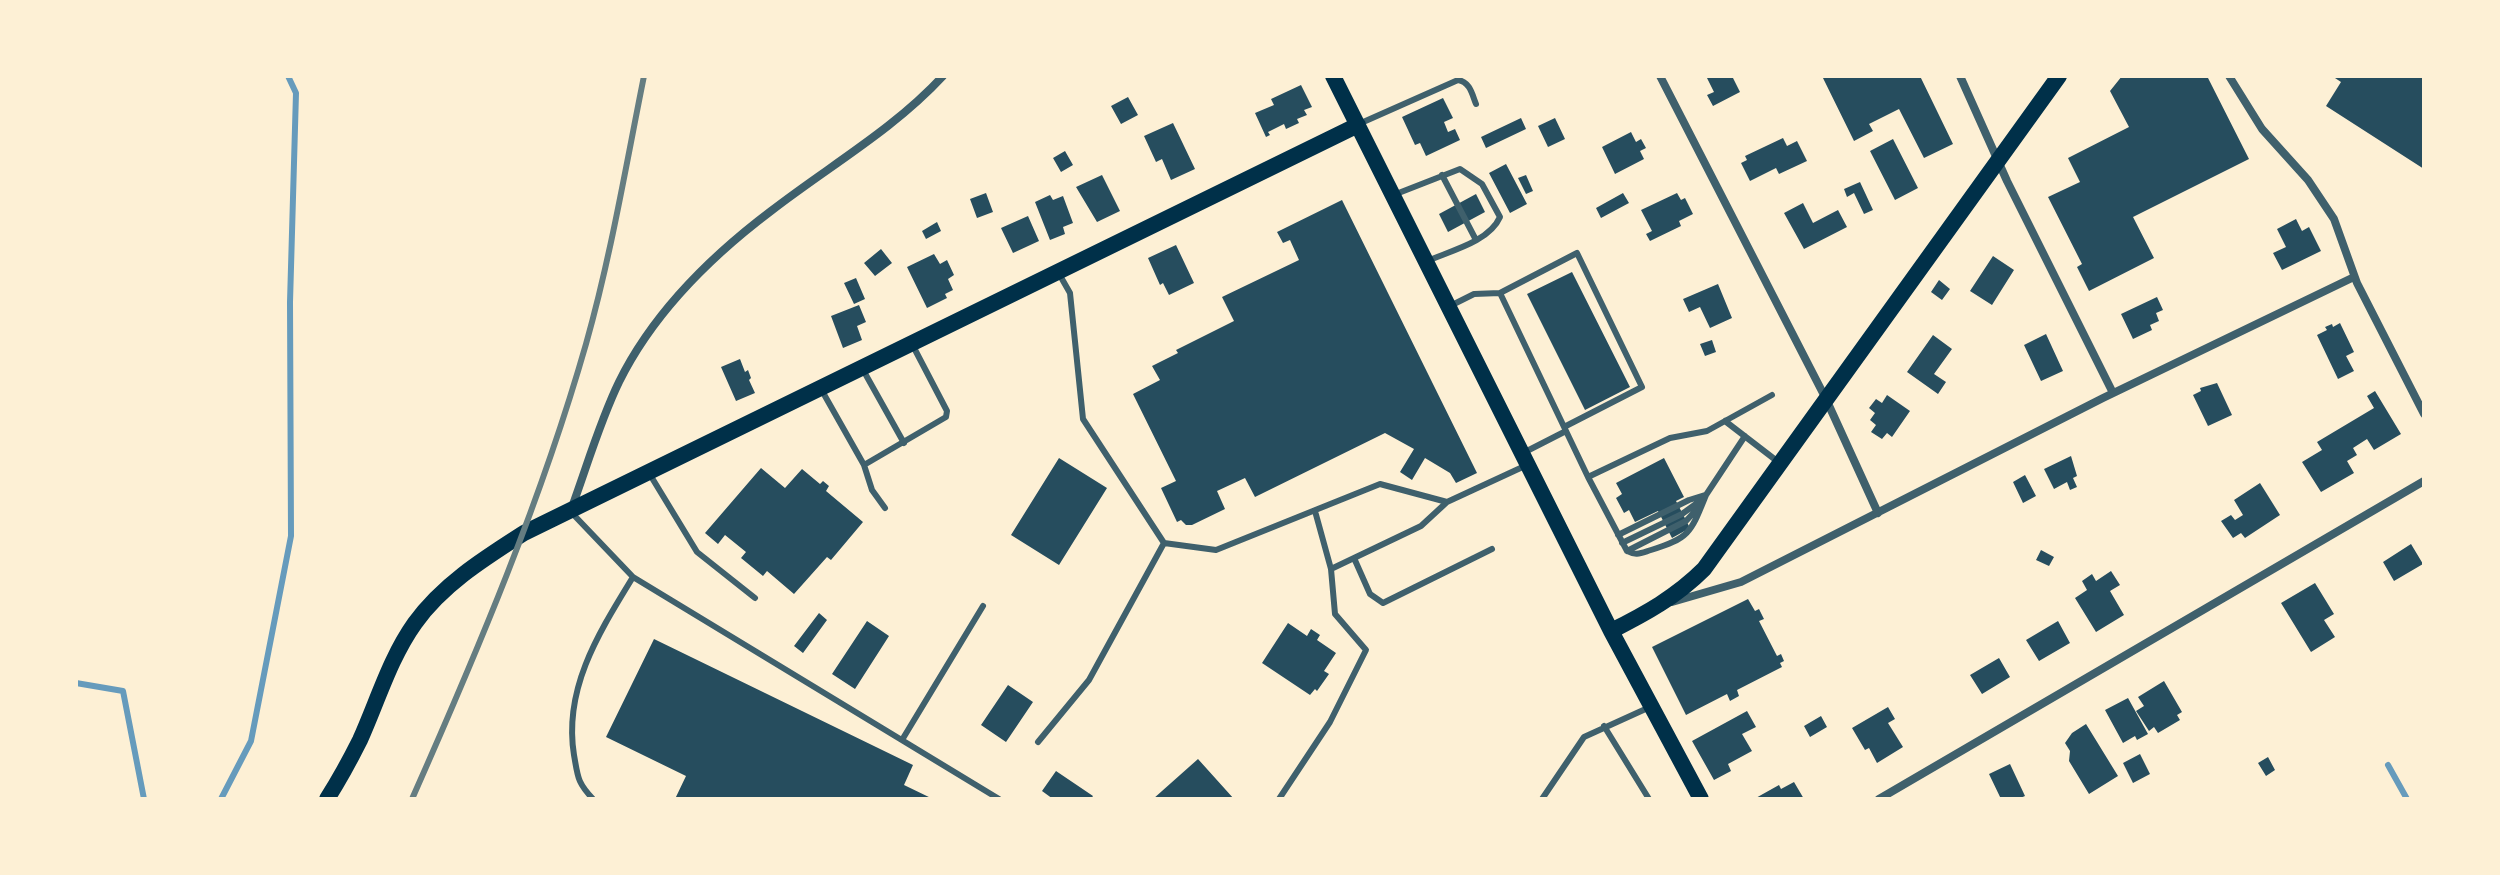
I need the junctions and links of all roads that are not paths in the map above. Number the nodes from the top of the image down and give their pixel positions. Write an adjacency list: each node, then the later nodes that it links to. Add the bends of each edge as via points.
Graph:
1 (943, 76): 38 (street, via 872,139 770,212 673,301 619,382)
2 (1333, 76): 8 (main road)
3 (1660, 76): 23 (street)
4 (1960, 76): 9 (street)
5 (2059, 76): 9 (main road)
6 (2229, 76): 15 (street, via 2262,129 2308,180 2334,219)
7 (1476, 104): 8 (lane, via 1469,87 1458,80)
8 (1358, 125): 11 (main road); 14 (main road)
9 (1997, 159): 21 (street); 23 (main road)
10 (1442, 175): 11 (lane); 12 (lane); 12 (lane, via 1460,169 1471,175 1500,217)
11 (1393, 196): 13 (main road)
12 (1476, 240): 13 (lane)
13 (1426, 262): 17 (main road)
14 (1058, 272): 18 (main road); 42 (lane, via 1070,293 1083,419)
15 (2354, 277): 21 (street); 24 (street)
16 (1500, 293): 17 (lane, via 1474,294); 26 (lane); 26 (lane, via 1577,253 1642,387)
17 (1449, 307): 29 (main road)
18 (912, 344): 19 (main road); 28 (lane, via 947,411 946,417)
19 (862, 368): 20 (main road); 28 (lane)
20 (820, 389): 31 (lane); 32 (main road)
21 (2113, 393): 40 (street)
22 (1772, 395): 25 (lane)
23 (1826, 399): 30 (main road); 40 (street)
24 (2424, 414)
25 (1725, 421): 27 (lane); 33 (lane, via 1707,431 1670,438)
26 (1565, 429): 29 (lane); 33 (lane)
27 (1745, 436): 30 (lane); 35 (lane)
28 (904, 443): 31 (lane)
29 (1524, 459): 36 (lane); 52 (main road)
30 (1780, 463): 51 (main road, via 1704,569)
31 (864, 465): 37 (lane)
32 (649, 473): 38 (main road); 49 (lane, via 697,552)
33 (1588, 477): 41 (lane)
34 (2424, 481): 64 (street)
35 (1706, 495): 41 (lane); 43 (lane, via 1682,514); 45 (lane, via 1686,521); 45 (lane, via 1683,539 1637,555)
36 (1447, 502): 39 (lane, via 1380,484); 46 (lane, via 1421,526)
37 (885, 508)
38 (570, 511): 48 (lane); 57 (main road, via 479,562 416,622)
39 (1315, 511): 42 (lane, via 1216,550); 47 (lane)
40 (1878, 513): 51 (street, via 1741,582)
41 (1618, 535): 43 (lane)
42 (1164, 543): 56 (lane, via 1089,680)
43 (1622, 543): 45 (lane)
44 (1492, 549): 46 (lane, via 1383,603 1370,594)
45 (1627, 551)
46 (1354, 558): 47 (lane)
47 (1331, 569): 60 (lane, via 1335,614 1366,650 1330,722)
48 (633, 577): 55 (lane); 58 (lane, via 599,633 575,694 573,746 580,785)
49 (755, 598)
50 (983, 606): 55 (lane)
51 (1659, 606): 52 (main road)
52 (1611, 631): 53 (main road)
53 (1650, 707): 54 (lane); 63 (main road)
54 (1604, 726): 61 (lane, via 1577,744); 62 (lane)
55 (902, 740): 59 (lane)
56 (1038, 742)
57 (327, 799)
58 (593, 799)
59 (999, 799)
60 (1279, 799)
61 (1542, 799)
62 (1649, 799)
63 (1701, 799)
64 (1879, 799)

